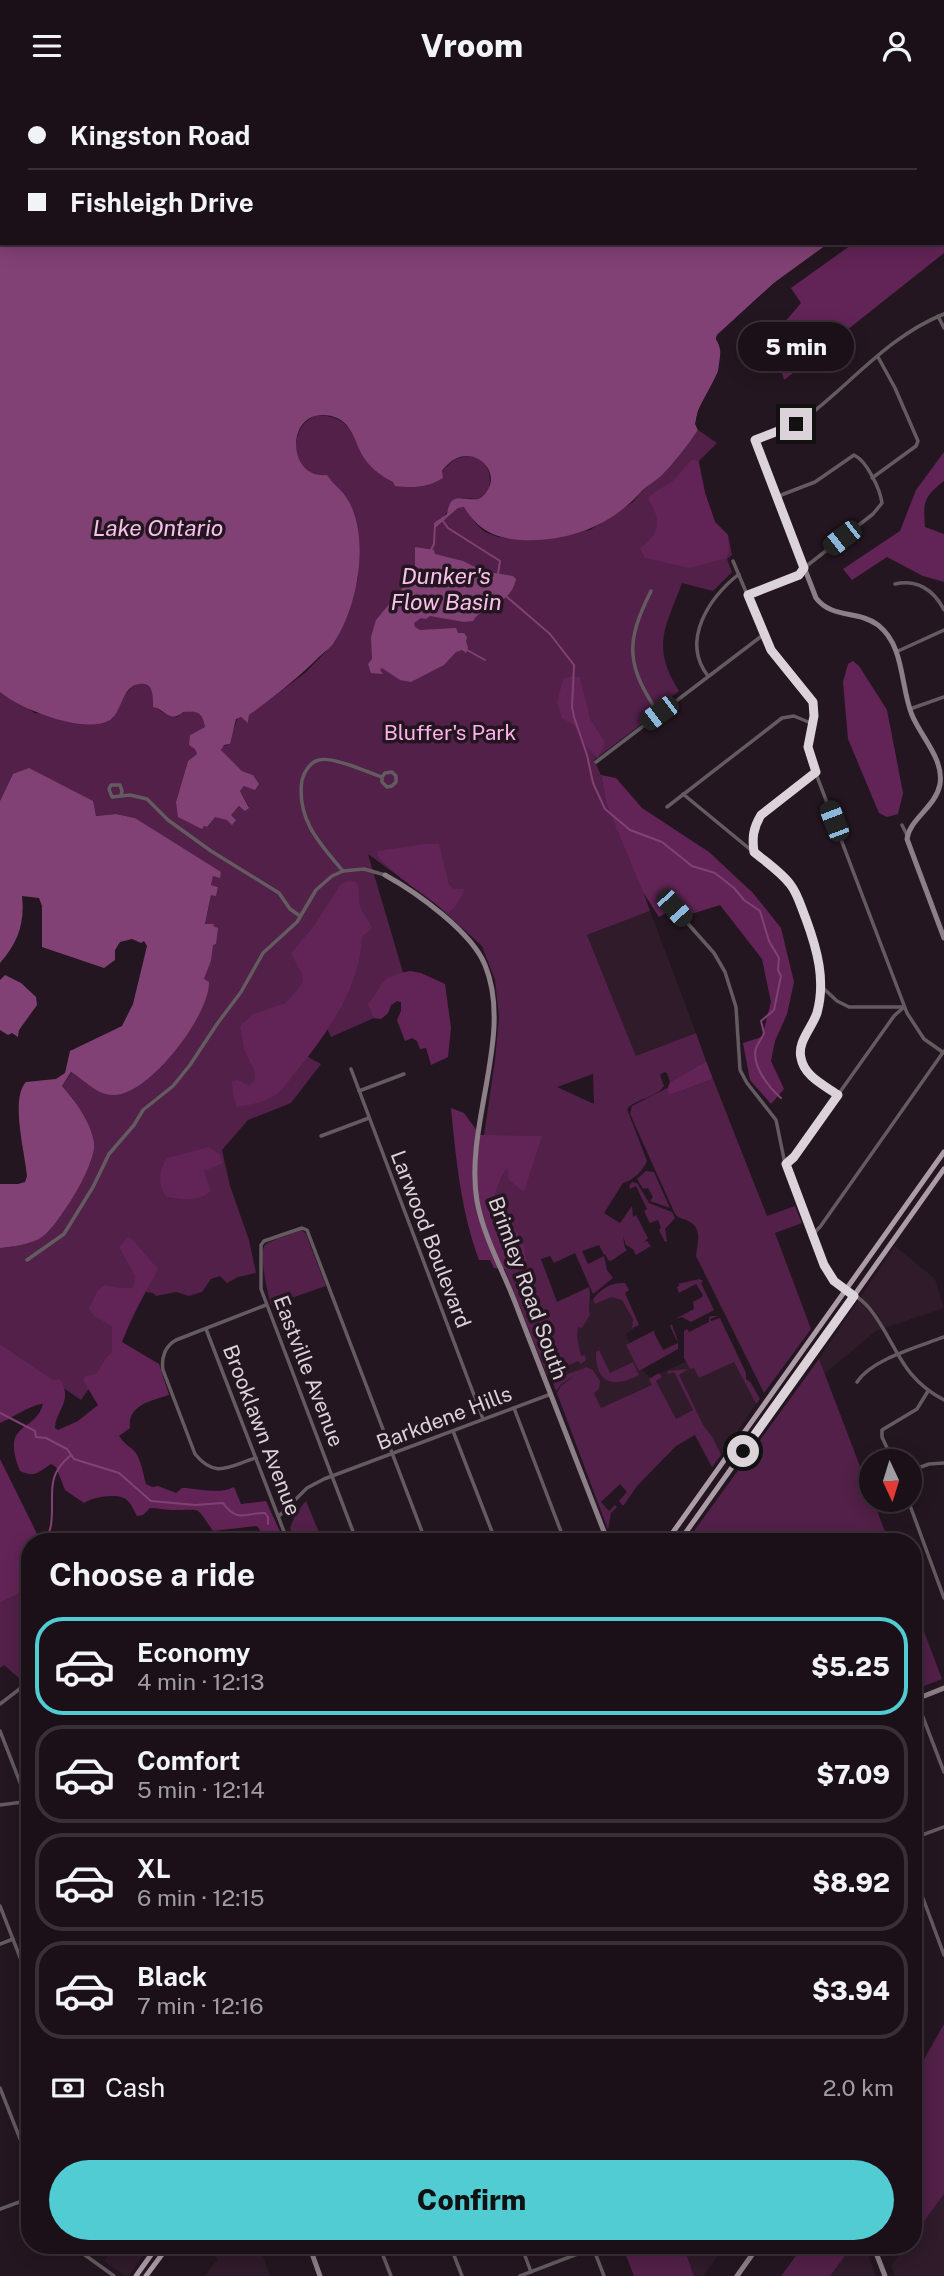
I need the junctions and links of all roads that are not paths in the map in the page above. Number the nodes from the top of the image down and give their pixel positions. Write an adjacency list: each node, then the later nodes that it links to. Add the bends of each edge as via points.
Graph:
1 (944, 314): 2 (street)
2 (938, 316): 3 (street); 4 (street, via 909,331)
3 (944, 328)
4 (878, 357): 5 (street, via 803,420); 6 (street, via 918,441)
5 (755, 440): 7 (street)
6 (872, 478): 7 (street, via 854,455 815,482); 9 (street, via 882,503)
7 (775, 497): 9 (street)
8 (733, 562): 10 (street)
9 (804, 568): 13 (street, via 799,575); 17 (street, via 820,603 835,613 874,622)
10 (739, 574): 13 (street); 18 (street, via 710,601 702,621 698,651)
11 (895, 585): 14 (street, via 907,582 923,587)
12 (651, 591): 21 (street, via 632,642 641,687)
13 (748, 595): 16 (street)
14 (944, 610)
15 (944, 630): 17 (street)
16 (763, 635): 18 (street); 22 (street, via 813,702)
17 (896, 652): 20 (street)
18 (708, 676): 21 (street)
19 (944, 697): 20 (street)
20 (910, 709): 30 (street, via 941,776 934,800)
21 (659, 713): 23 (street)
22 (813, 724): 24 (street, via 808,747); 26 (street, via 794,716 782,719)
23 (596, 762)
24 (816, 772): 31 (street, via 761,815 753,831); 38 (street)
25 (382, 777): 25 (street, via 392,772 396,782 387,786); 32 (street, via 320,759 310,764 303,777 303,813)
26 (683, 794): 28 (street); 31 (street)
27 (121, 795): 35 (street, via 152,802 168,820 211,851 279,893)
28 (667, 807)
29 (902, 825): 30 (street)
30 (907, 835): 36 (street)
31 (754, 852): 37 (street, via 785,878 798,897 817,953)
32 (343, 871): 33 (street, via 364,869); 35 (street, via 316,890)
33 (384, 874): 59 (street, Brimley Road South, via 469,938 488,974 493,1033 475,1166 477,1201)
34 (670, 900): 47 (street, via 725,972 736,1007 740,1070 776,1120)
35 (301, 916): 50 (street, via 263,953 181,1078 148,1104 109,1154 64,1234)
36 (944, 938)
37 (821, 986): 38 (street, via 849,1007); 43 (street, via 801,1058 810,1076)
38 (904, 1007): 39 (street, via 915,1030); 43 (street)
39 (943, 1052): 49 (street)
40 (351, 1069): 42 (street, Larwood Boulevard)
41 (404, 1074): 42 (street)
42 (359, 1091): 44 (street, Larwood Boulevard)
43 (838, 1095): 47 (street)
44 (369, 1118): 45 (street); 62 (street, Larwood Boulevard)
45 (321, 1136)
46 (944, 1152): 51 (main road)
47 (786, 1164): 49 (street)
48 (944, 1169): 52 (main road)
49 (813, 1234): 51 (street, via 827,1270)
50 (27, 1260)
51 (845, 1290): 52 (street); 78 (main road)
52 (854, 1296): 56 (street, via 871,1310); 79 (main road)
53 (267, 1305): 54 (street); 65 (street, Eastville Avenue, via 260,1282 261,1245 305,1229); 69 (street, Eastville Avenue)
54 (206, 1329): 66 (street, Brooklawn Avenue); 66 (street, via 171,1343 162,1362 195,1454 211,1468 229,1468)
55 (944, 1337): 56 (street)
56 (897, 1355): 57 (street); 58 (street)
57 (857, 1383)
58 (928, 1391): 60 (street); 64 (street, via 917,1409 882,1430)
59 (551, 1394): 61 (street, Barkdene Hills); 77 (street, Brimley Road South)
60 (944, 1400)
61 (514, 1408): 62 (street, Barkdene Hills); 76 (street)
62 (483, 1419): 63 (street, Barkdene Hills)
63 (453, 1431): 65 (street, Barkdene Hills); 75 (street)
64 (888, 1449)
65 (392, 1454): 69 (street, Barkdene Hills); 74 (street)
66 (256, 1458): 71 (street, Brooklawn Avenue)
67 (944, 1463): 68 (street)
68 (922, 1467)
69 (332, 1476): 71 (street, Barkdene Hills, via 307,1488); 73 (street, Eastville Avenue)
70 (912, 1512): 80 (street)
71 (279, 1516): 72 (street, Brooklawn Avenue)
72 (285, 1533)
73 (354, 1533)
74 (423, 1533)
75 (493, 1533)
76 (562, 1533)
77 (605, 1533)
78 (672, 1533)
79 (685, 1533)
80 (920, 1533)
81 (922, 1538): 82 (street)
82 (944, 1598)
83 (21, 1688): 86 (street)
84 (944, 1688): 85 (street)
85 (922, 1697)
86 (0, 1704)
87 (922, 1717): 89 (street)
88 (0, 1731): 90 (street)
89 (944, 1772)
90 (21, 1784)
91 (21, 1802): 92 (street)
92 (0, 1805)
93 (944, 1827): 94 (street)
94 (922, 1835)
95 (922, 1896): 99 (street)
96 (0, 1906): 97 (street)
97 (13, 1939): 98 (street); 100 (street)
98 (0, 1944)
99 (944, 1955)
100 (21, 1960)
101 (0, 2088): 102 (street)
102 (21, 2141)
103 (21, 2201): 104 (street)
104 (0, 2209)
105 (83, 2254): 117 (street)
106 (152, 2254): 118 (main road)
107 (162, 2254): 119 (main road)
108 (312, 2254): 120 (street)
109 (382, 2254): 121 (street)
110 (453, 2254): 122 (street)
111 (524, 2254): 116 (street)
112 (576, 2254): 116 (street)
113 (596, 2254): 124 (street)
114 (753, 2254): 125 (street)
115 (876, 2254): 126 (street)
116 (531, 2272): 123 (street)
117 (114, 2276)
118 (136, 2276)
119 (146, 2276)
120 (320, 2276)
121 (391, 2276)
122 (461, 2276)
123 (520, 2276)
124 (604, 2276)
125 (737, 2276)
126 (885, 2276)

